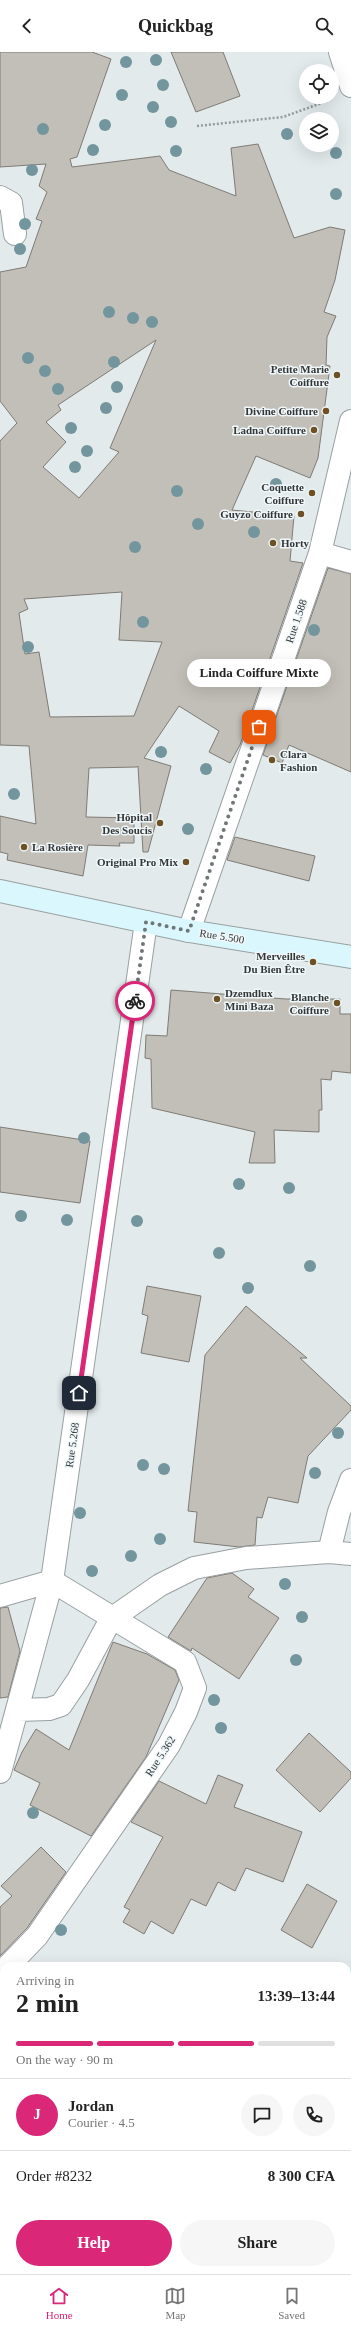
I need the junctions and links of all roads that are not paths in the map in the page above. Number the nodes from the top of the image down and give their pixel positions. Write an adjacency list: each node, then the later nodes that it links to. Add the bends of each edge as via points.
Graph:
1 (340, 52): 2 (street)
2 (344, 92)
3 (0, 197): 4 (street, via 11,204)
4 (15, 234)
5 (351, 421): 6 (street, Rue 1.588)
6 (320, 553): 7 (street); 10 (street, Rue 1.588)
7 (351, 562)
8 (0, 891): 9 (main road, Rue 5.500)
9 (146, 922): 10 (main road, Rue 5.500); 15 (street, Rue 5.268)
10 (189, 931): 11 (main road, Rue 5.500)
11 (351, 957)
12 (351, 1480): 13 (street, via 339,1512)
13 (329, 1552): 14 (street); 17 (street, via 246,1558 194,1568 141,1597)
14 (351, 1554)
15 (52, 1581): 16 (street); 17 (street, Rue 5.362, via 84,1599); 18 (street, Rue 5.268)
16 (0, 1596)
17 (111, 1619): 18 (street, via 78,1680 61,1705 49,1709); 20 (street, Rue 5.362, via 185,1662 195,1688 169,1745 37,1936)
18 (18, 1710): 19 (street, Rue 5.268)
19 (0, 1772)
20 (12, 1962)

